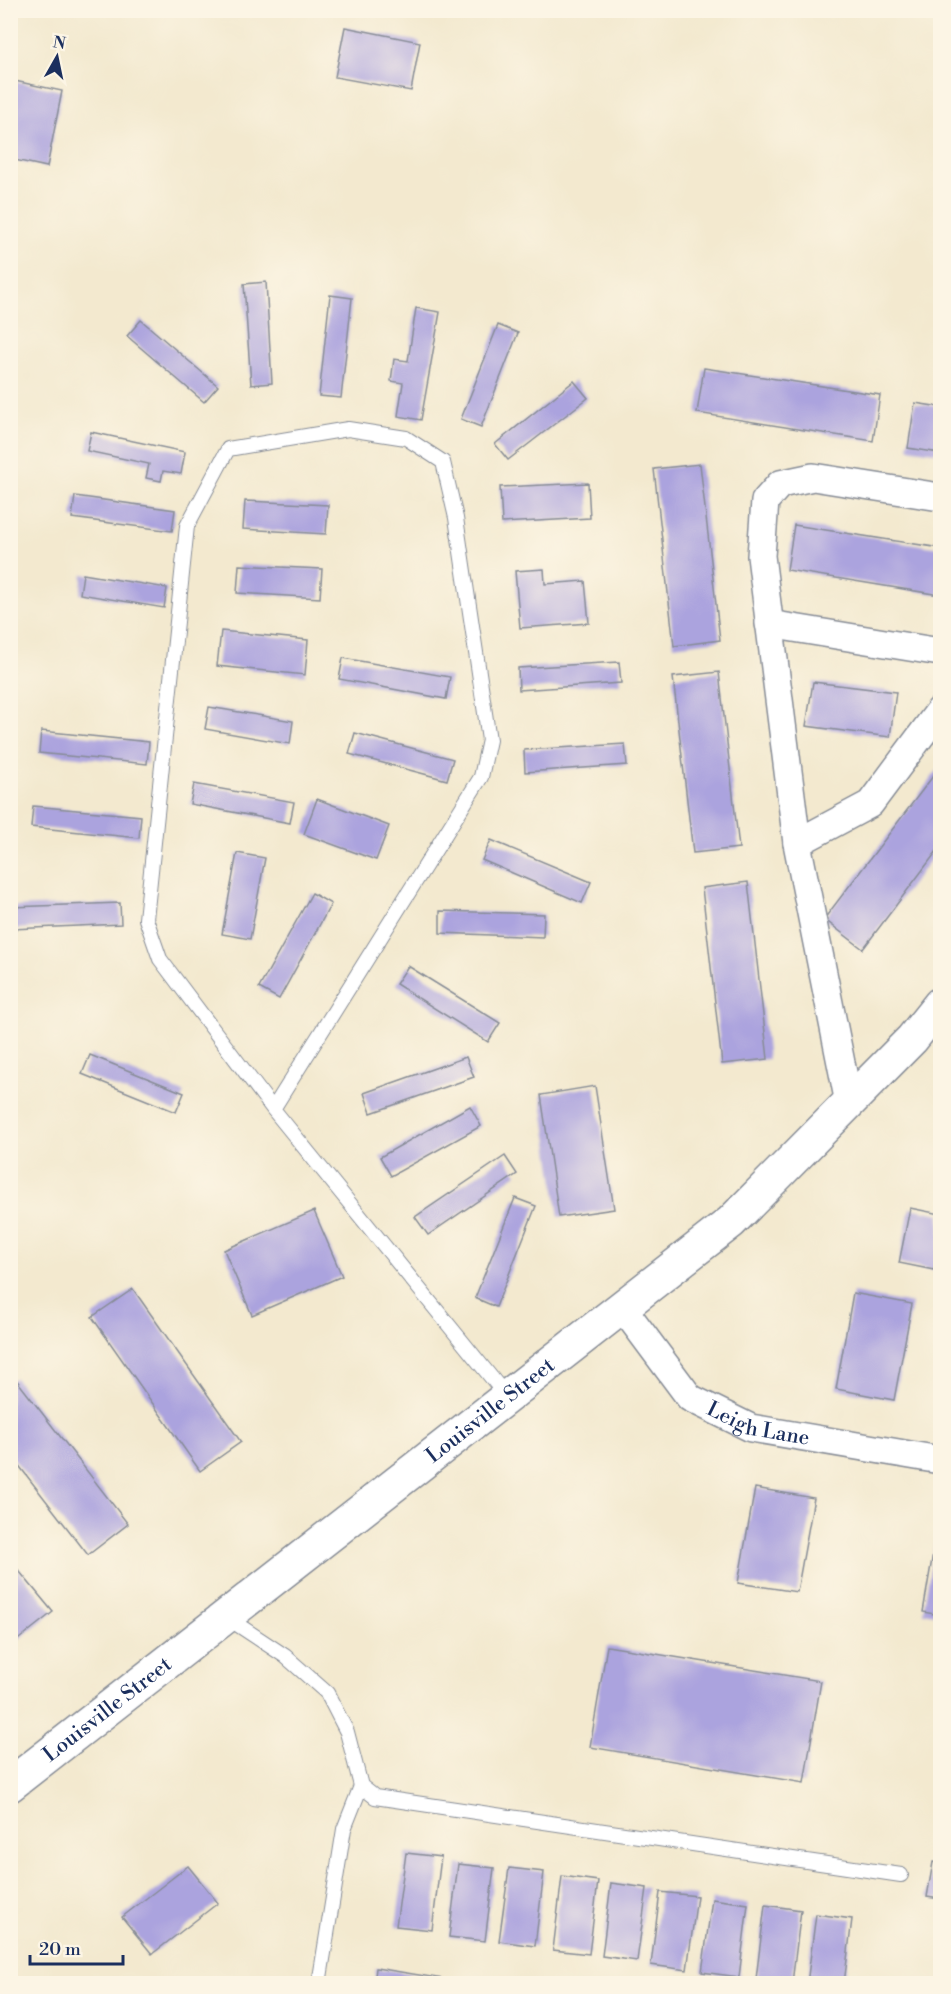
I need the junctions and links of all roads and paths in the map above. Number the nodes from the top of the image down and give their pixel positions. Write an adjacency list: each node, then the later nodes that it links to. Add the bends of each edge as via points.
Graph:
1 (940, 497): 2 (street, via 813,477 780,484 765,501 763,523 761,556)
2 (769, 624): 3 (street); 5 (street)
3 (940, 652)
4 (940, 710): 5 (street, via 870,804)
5 (797, 843): 7 (street)
6 (940, 1004): 7 (main road, Louisville Street, via 912,1040)
7 (849, 1103): 9 (main road, Louisville Street, via 731,1222)
8 (273, 1109): 8 (lane, via 160,959 146,919 187,526 228,449 348,429 406,438 443,462 456,518 489,740 481,777); 10 (lane)
9 (623, 1308): 10 (main road, Louisville Street); 11 (street, Leigh Lane, via 690,1398 752,1428)
10 (508, 1398): 12 (main road, Louisville Street)
11 (940, 1460)
12 (226, 1617): 13 (main road, Louisville Street); 14 (lane, via 285,1656 327,1693 347,1732)
13 (10, 1785)
14 (361, 1786): 15 (lane, via 375,1797); 16 (lane, via 344,1828)
15 (901, 1875)
16 (319, 1983)

